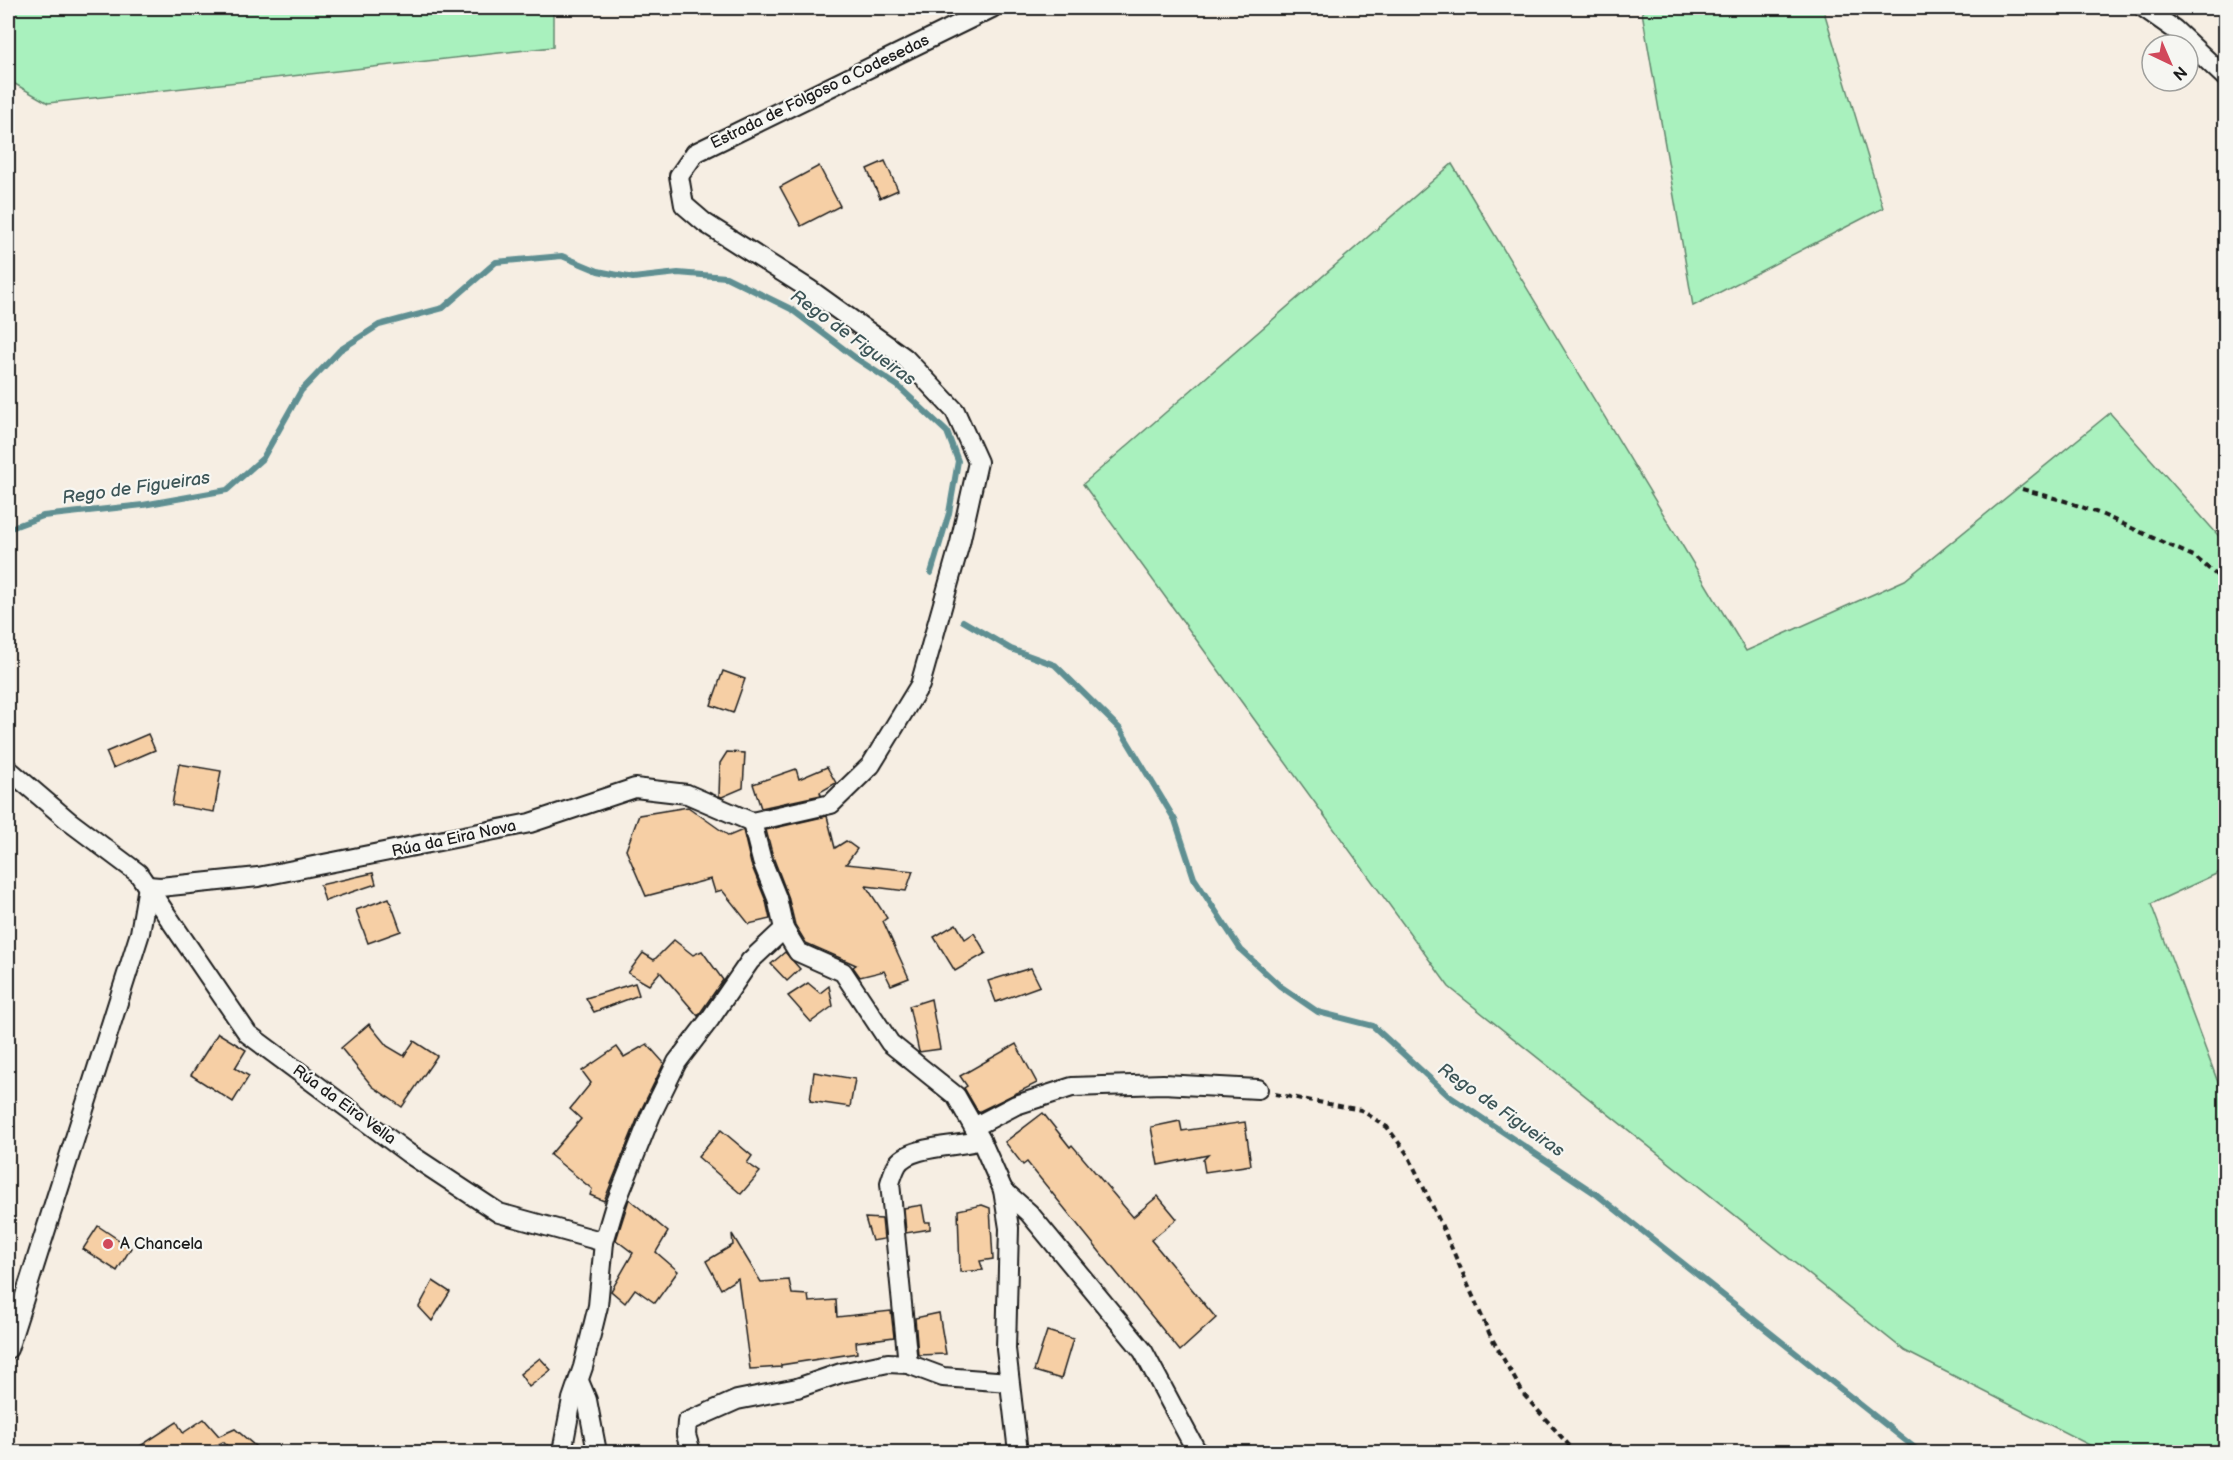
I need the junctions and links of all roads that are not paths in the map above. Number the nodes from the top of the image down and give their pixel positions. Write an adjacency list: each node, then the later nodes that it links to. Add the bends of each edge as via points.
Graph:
1 (992, 8): 5 (street, Estrada de Folgoso a Codesedas, via 695,153 679,176 684,205 705,224 809,289 905,358 955,411 978,462 920,685 871,765 831,804)
2 (2144, 8): 3 (street, via 2174,29)
3 (2226, 78)
4 (8, 769): 6 (street, Rúa da Eira Vella, via 138,873)
5 (752, 822): 6 (street, Rúa da Eira Nova, via 687,794 635,788 530,823 415,847 258,878); 7 (street)
6 (148, 886): 11 (street, Rúa da Eira Vella, via 248,1034 408,1153 499,1214); 12 (street, via 137,943)
7 (784, 929): 9 (street, via 798,952 843,972 890,1043 956,1096); 11 (street, via 750,961 677,1062 651,1115)
8 (1258, 1089): 9 (street, via 1163,1084 1071,1087 1016,1105)
9 (978, 1134): 10 (street); 13 (street, via 966,1145 916,1152 897,1163 890,1183)
10 (1003, 1190): 15 (street, via 1009,1227); 20 (street, via 1029,1214 1143,1351)
11 (604, 1242): 14 (street, via 598,1306)
12 (8, 1349)
13 (908, 1364): 15 (street, via 943,1377); 18 (street, via 888,1363 841,1373 797,1388 737,1400 700,1415 687,1422)
14 (579, 1381): 16 (street); 17 (street, via 587,1400)
15 (1009, 1382): 19 (street)
16 (562, 1452)
17 (597, 1452)
18 (691, 1452)
19 (1018, 1452)
20 (1197, 1452)

